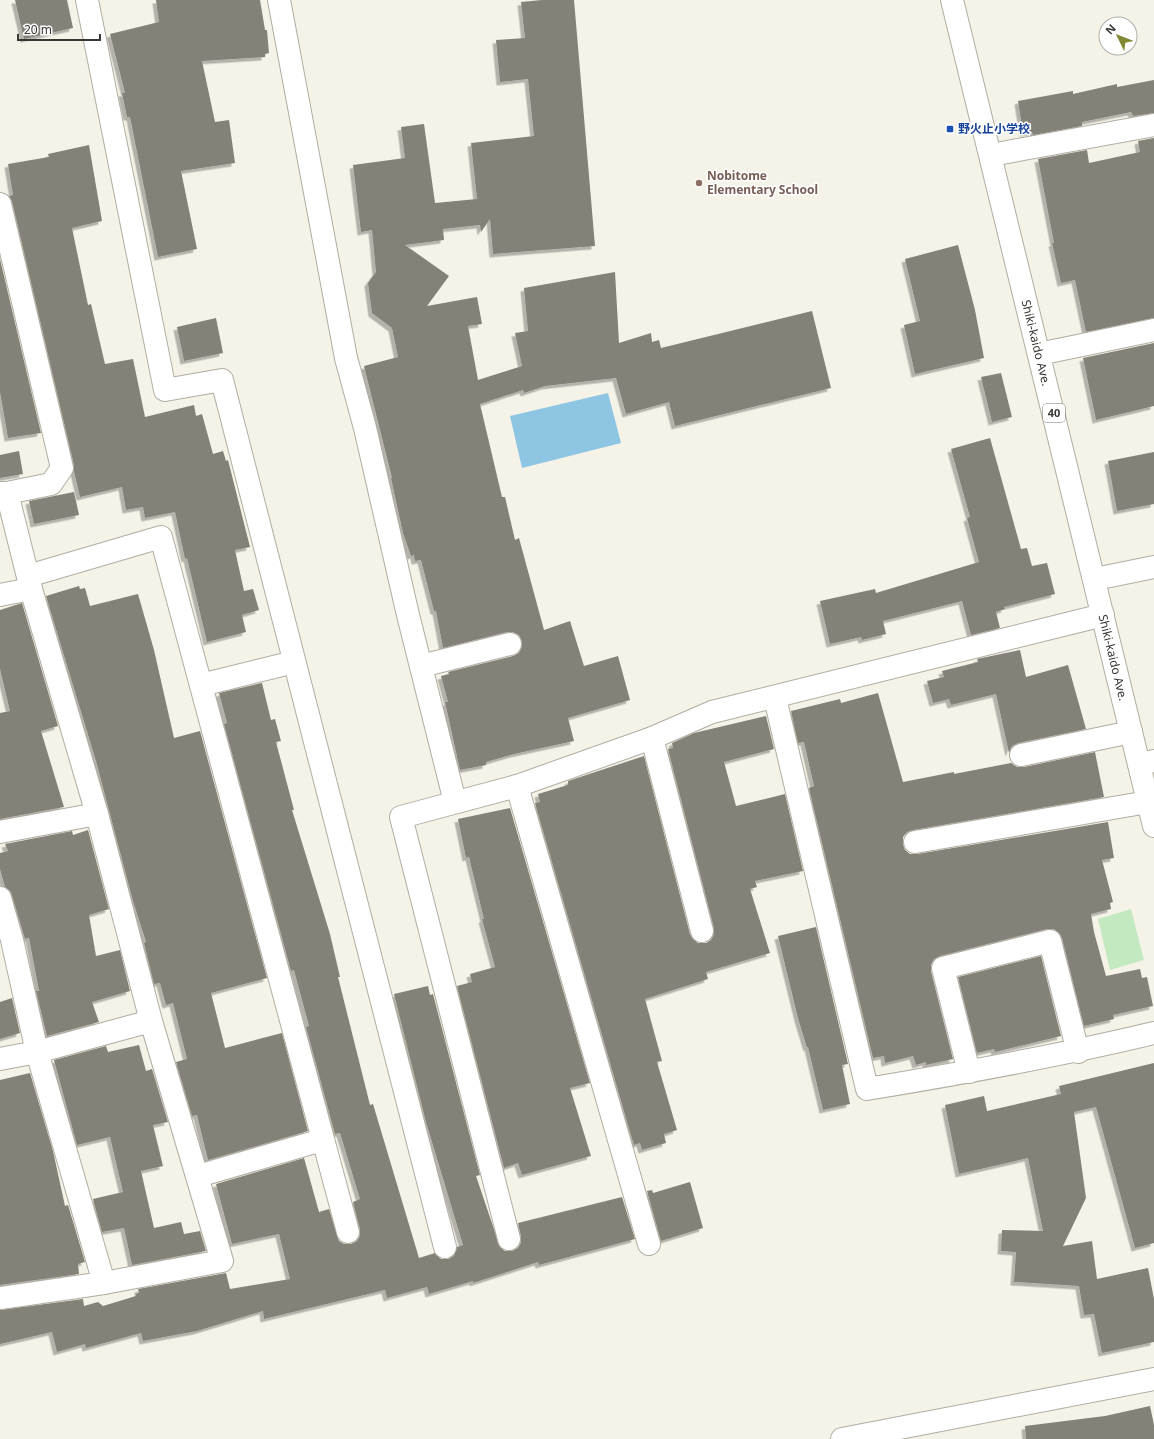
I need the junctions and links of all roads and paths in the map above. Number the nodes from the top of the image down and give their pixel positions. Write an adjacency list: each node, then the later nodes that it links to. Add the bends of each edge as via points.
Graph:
1 (87, 0): 17 (street, via 166,390 222,380)
2 (279, 0): 18 (street, via 346,358)
3 (952, 0): 5 (street, Shiki-kaido Ave. / 40)
4 (1154, 125): 5 (street)
5 (991, 155): 9 (street, Shiki-kaido Ave. / 40)
6 (0, 204): 7 (street)
7 (3, 229): 10 (street, via 62,468 51,484)
8 (1154, 330): 9 (street)
9 (1039, 354): 12 (street, Shiki-kaido Ave. / 40)
10 (4, 493): 13 (street)
11 (1154, 567): 12 (street)
12 (1095, 579): 15 (street, Shiki-kaido Ave. / 40)
13 (30, 582): 14 (street); 19 (street, via 161,537); 28 (street)
14 (0, 595)
15 (1103, 615): 20 (street); 21 (street, Shiki-kaido Ave. / 40)
16 (510, 644): 18 (street)
17 (294, 662): 19 (street); 46 (street)
18 (421, 666): 26 (street)
19 (200, 685): 41 (street)
20 (775, 698): 22 (street, via 712,712); 40 (street, via 867,1089)
21 (1131, 732): 23 (street); 24 (street, Shiki-kaido Ave. / 40)
22 (652, 738): 25 (street); 33 (street)
23 (1021, 755)
24 (1146, 763): 27 (street, Shiki-kaido Ave. / 40)
25 (517, 786): 26 (street); 45 (street)
26 (456, 802): 44 (street, via 401,816)
27 (1148, 802): 29 (street, Shiki-kaido Ave. / 40); 31 (street)
28 (97, 814): 30 (street); 35 (street)
29 (1154, 826)
30 (0, 832)
31 (916, 842)
32 (0, 898): 34 (street)
33 (702, 931)
34 (6, 941): 37 (street)
35 (152, 1022): 37 (street); 42 (street)
36 (1154, 1033): 38 (street)
37 (37, 1052): 39 (street); 47 (street)
38 (1078, 1052): 40 (street); 40 (street, via 1050,941 943,968)
39 (0, 1059)
40 (969, 1072)
41 (322, 1140): 42 (street); 43 (street)
42 (198, 1176): 47 (street, via 222,1261)
43 (348, 1232)
44 (509, 1240)
45 (649, 1244)
46 (445, 1247)
47 (104, 1282): 48 (street)
48 (0, 1298)
49 (1154, 1379): 50 (street)
50 (842, 1439)

